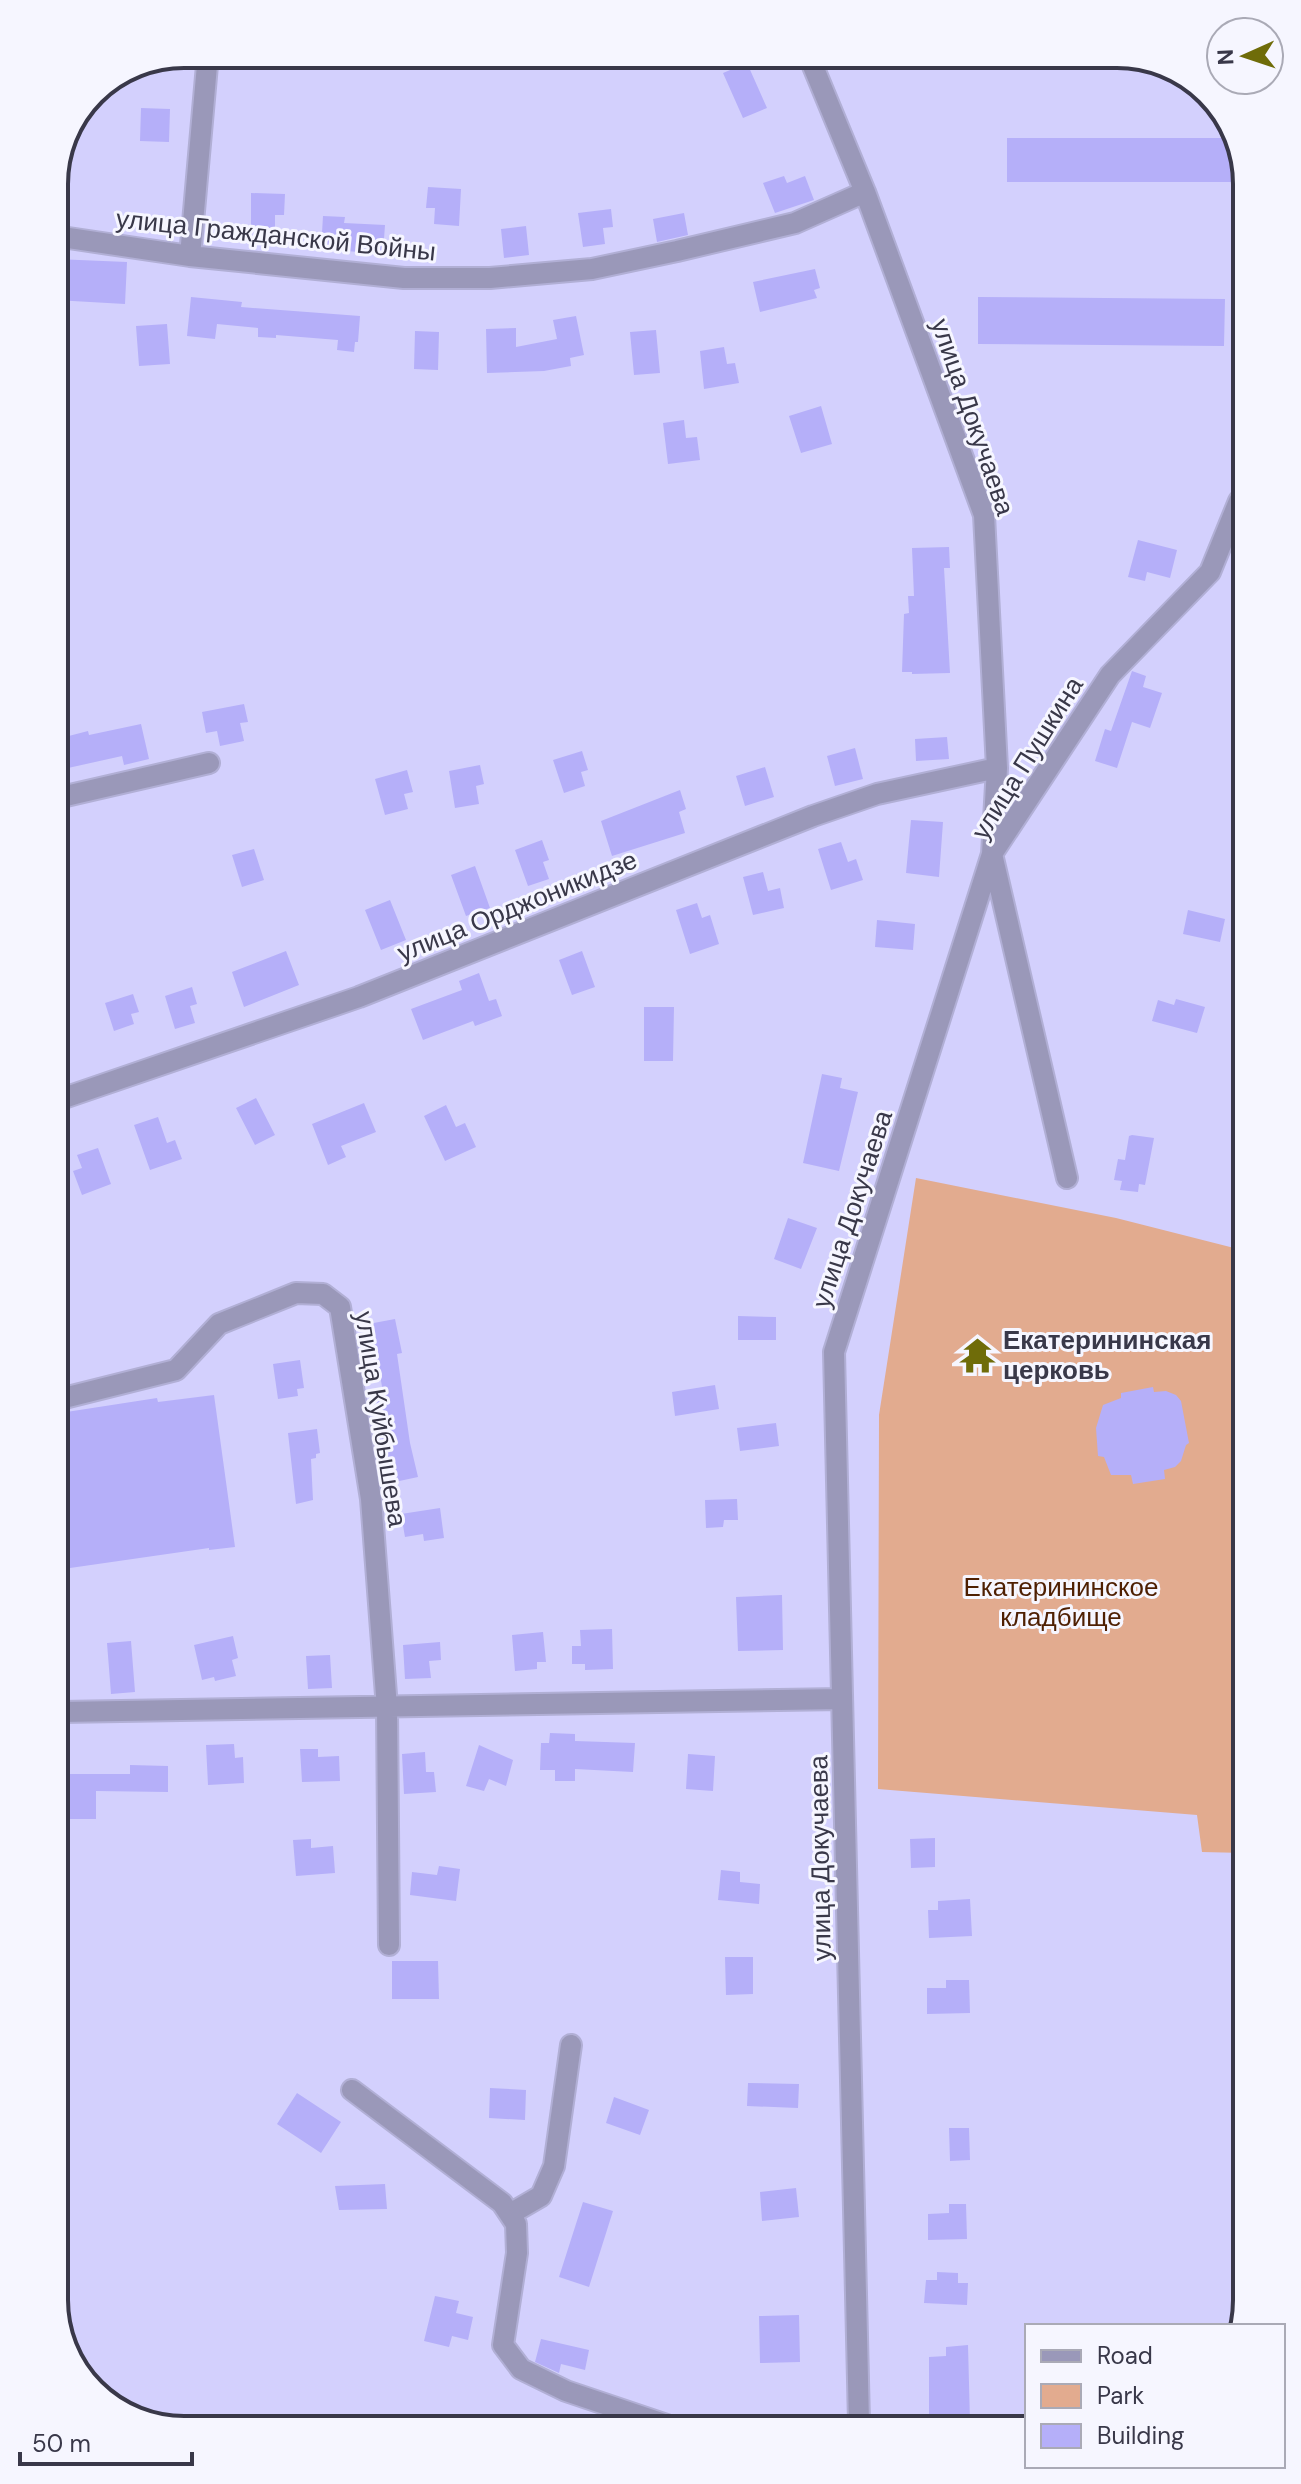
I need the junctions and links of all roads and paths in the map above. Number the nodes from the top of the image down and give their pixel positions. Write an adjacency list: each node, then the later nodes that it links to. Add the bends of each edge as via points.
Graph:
1 (207, 68): 5 (street)
2 (814, 68): 3 (street, улица Докучаева)
3 (865, 192): 5 (street, улица Гражданской Войны, via 795,223 606,266 549,273 404,278); 8 (street, улица Докучаева, via 984,515)
4 (68, 238): 5 (street, улица Гражданской Войны)
5 (190, 256)
6 (1233, 516): 10 (street, улица Пушкина, via 1210,572 1110,675)
7 (209, 763): 9 (street)
8 (997, 768): 10 (street, улица Докучаева); 11 (street, улица Орджоникидзе, via 877,794 813,816 359,997)
9 (68, 795)
10 (992, 854): 12 (street, улица Пушкина); 14 (street, улица Докучаева, via 834,1352)
11 (68, 1097)
12 (1067, 1178)
13 (68, 1397): 15 (street, улица Куйбышева, via 176,1370 219,1324 296,1293 323,1294 340,1307 371,1499)
14 (842, 1699): 15 (street); 22 (street, улица Докучаева)
15 (387, 1708): 16 (street); 17 (street, улица Куйбышева)
16 (68, 1712)
17 (389, 1945)
18 (571, 2045): 20 (street, via 554,2166 541,2196)
19 (352, 2090): 20 (street)
20 (510, 2214): 21 (street, via 516,2224 517,2253 503,2345 521,2369)
21 (640, 2416)
22 (859, 2416)

